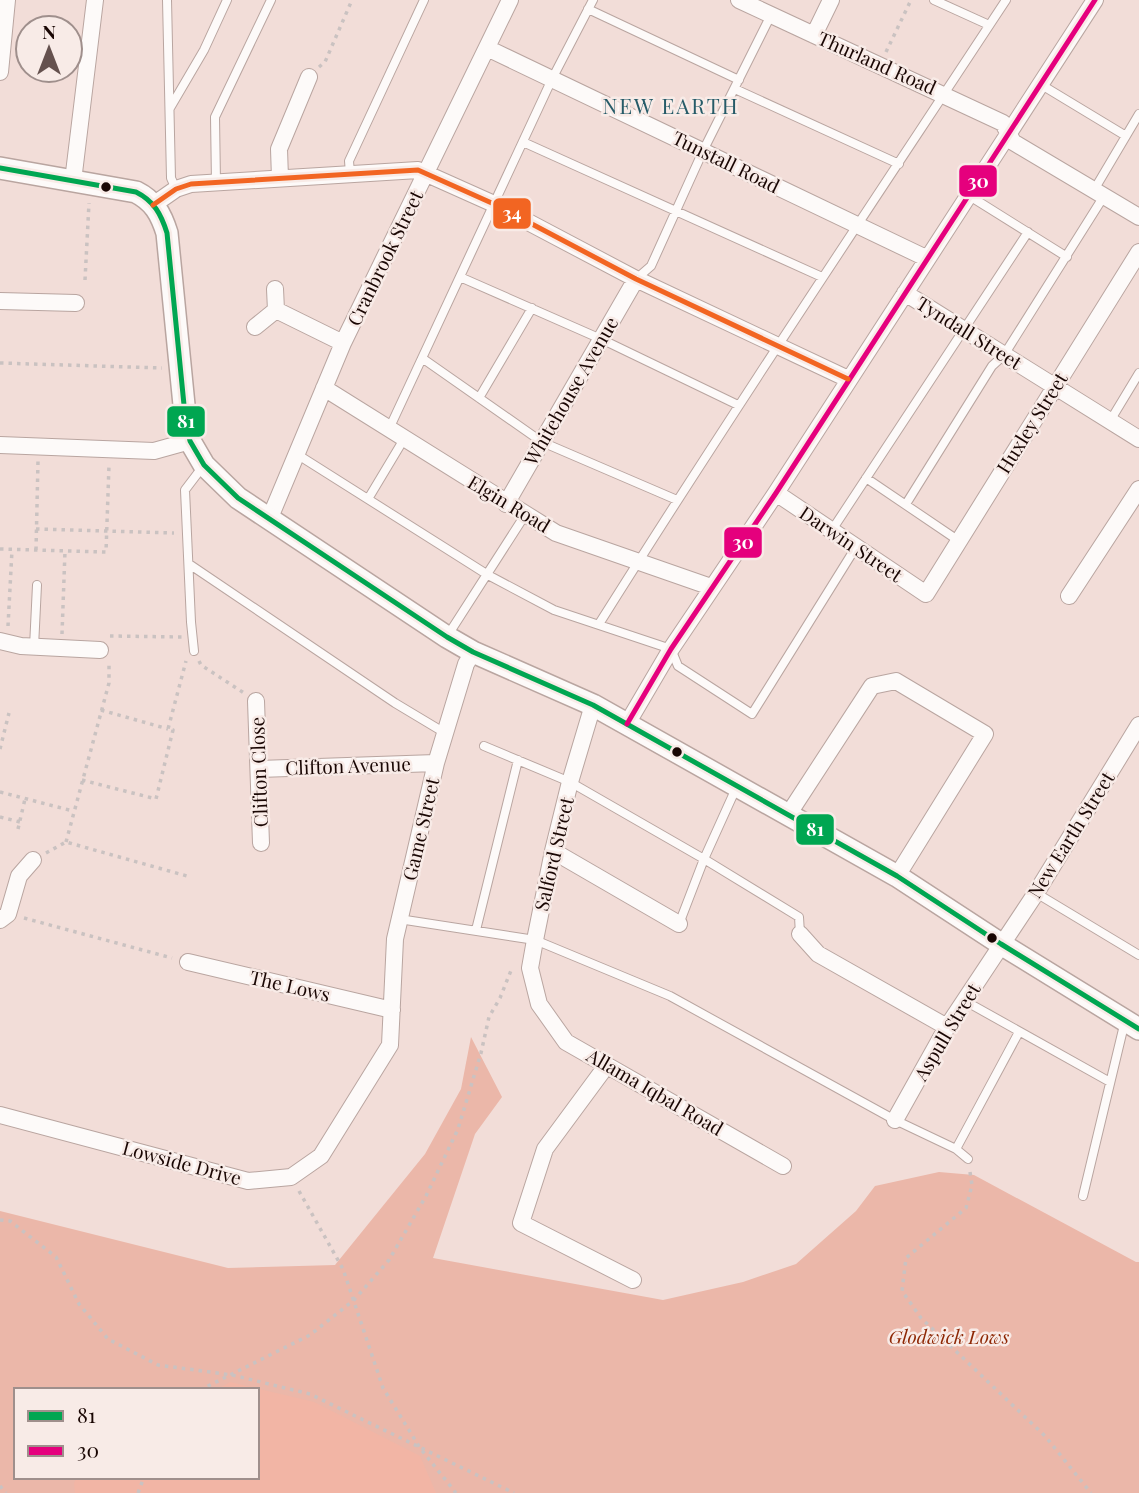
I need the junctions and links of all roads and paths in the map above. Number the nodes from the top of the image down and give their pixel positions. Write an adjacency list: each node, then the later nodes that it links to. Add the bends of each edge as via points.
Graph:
1 (7, 0): 22 (street)
2 (95, 0): 40 (street)
3 (167, 0): 29 (lane)
4 (227, 0): 29 (lane)
5 (271, 0): 41 (lane, via 215,117)
6 (352, 0): 23 (path, via 325,62)
7 (424, 0): 37 (lane, via 349,161)
8 (510, 0): 20 (street, Cranbrook Street)
9 (593, 0): 16 (lane)
10 (739, 0): 17 (street, Thurland Road)
11 (831, 0): 19 (street)
12 (911, 0): 21 (path)
13 (934, 0): 18 (lane)
14 (1006, 0): 18 (lane)
15 (1095, 0): 26 (street)
16 (589, 9): 24 (lane); 25 (lane)
17 (771, 15): 19 (street, Thurland Road); 25 (lane)
18 (989, 25): 28 (lane)
19 (814, 35): 21 (street, Thurland Road)
20 (487, 48): 24 (street, Tunstall Road); 38 (street, Cranbrook Street)
21 (880, 66): 28 (street, Thurland Road)
22 (0, 72)
23 (309, 77): 39 (street, via 279,149)
24 (552, 79): 33 (lane); 34 (street, Tunstall Road)
25 (739, 80): 27 (lane)
26 (1040, 84): 31 (street); 32 (lane)
27 (735, 89): 34 (lane); 35 (lane)
28 (945, 94): 31 (street, Thurland Road, via 1003,123); 35 (lane)
29 (170, 108): 42 (lane, via 171,178)
30 (1139, 114): 32 (lane)
31 (1009, 133): 43 (street, Thurland Road, via 1013,142); 44 (street)
32 (1126, 136): 43 (lane)
33 (523, 142): 46 (lane); 48 (lane)
34 (704, 151): 48 (lane); 50 (street, Tunstall Road)
35 (899, 164): 50 (lane)
36 (0, 167): 40 (street)
37 (350, 173): 38 (street, via 418,170); 39 (street)
38 (426, 175): 46 (street); 68 (street, Cranbrook Street)
39 (280, 178): 41 (street)
40 (73, 181): 47 (street, via 136,192)
41 (216, 183): 42 (street)
42 (176, 190): 47 (street)
43 (1099, 193): 49 (street, Thurland Road); 53 (lane)
44 (968, 194): 51 (lane); 54 (street)
45 (89, 197): 58 (path)
46 (494, 204): 56 (lane); 57 (street)
47 (153, 205): 84 (street, via 162,215 167,233)
48 (676, 210): 55 (lane); 57 (lane, via 651,266)
49 (1139, 217)
50 (857, 225): 54 (street, Tunstall Road); 55 (lane)
51 (1028, 232): 53 (lane); 66 (lane)
52 (1139, 252): 76 (street, Huxley Street)
53 (1067, 257): 70 (lane)
54 (926, 258): 60 (street)
55 (822, 276): 69 (lane)
56 (460, 277): 63 (lane); 71 (lane)
57 (636, 279): 67 (street, Whitehouse Avenue); 69 (street)
58 (85, 280)
59 (275, 289): 64 (street)
60 (905, 293): 66 (street, Tyndall Street); 75 (street)
61 (0, 301): 62 (street)
62 (76, 303)
63 (532, 308): 67 (lane); 78 (lane)
64 (276, 310): 65 (street); 68 (street)
65 (255, 327)
66 (964, 330): 70 (street, Tyndall Street); 91 (lane)
67 (601, 339): 79 (lane); 85 (street, Whitehouse Avenue)
68 (343, 343): 77 (street, Cranbrook Street)
69 (776, 346): 75 (street); 79 (lane)
70 (1004, 355): 76 (street, Tyndall Street); 97 (lane, via 992,366)
71 (422, 359): 78 (lane); 81 (lane)
72 (0, 363): 73 (path)
73 (168, 369)
74 (1139, 373): 80 (lane)
75 (848, 379): 93 (street)
76 (1054, 387): 80 (street, Tyndall Street); 104 (street, Huxley Street)
77 (324, 388): 81 (street, Elgin Road); 87 (street, Cranbrook Street)
78 (479, 398): 85 (lane)
79 (738, 405): 95 (lane)
80 (1110, 421): 83 (street, Tyndall Street)
81 (389, 429): 82 (street, Elgin Road)
82 (404, 439): 94 (lane); 96 (street, Elgin Road)
83 (1139, 439)
84 (190, 441): 86 (street, via 154,451); 90 (street)
85 (542, 442): 95 (lane); 96 (street, Whitehouse Avenue)
86 (0, 445)
87 (295, 453): 94 (lane); 99 (street, Cranbrook Street)
88 (38, 456): 100 (path)
89 (109, 458): 102 (path)
90 (204, 465): 99 (street); 103 (lane, via 185,490)
91 (866, 478): 97 (lane); 101 (lane)
92 (1139, 489): 116 (street)
93 (776, 493): 101 (street, Darwin Street); 114 (street)
94 (368, 499): 112 (lane)
95 (677, 500): 110 (lane)
96 (506, 504): 98 (street, Elgin Road)
97 (906, 504): 104 (lane)
98 (525, 515): 110 (street, Elgin Road, via 556,533); 112 (lane)
99 (269, 520): 121 (street)
100 (36, 529): 102 (path); 108 (path)
101 (832, 530): 105 (street, Darwin Street)
102 (106, 531): 103 (path); 109 (path, via 106,552)
103 (187, 533): 111 (lane)
104 (959, 541): 115 (street, Huxley Street)
105 (856, 547): 115 (street, Darwin Street); 123 (lane, via 752,714 678,666)
106 (0, 549): 107 (path)
107 (12, 549): 108 (path); 119 (path)
108 (36, 550): 109 (path)
109 (65, 551): 120 (path)
110 (638, 562): 114 (street, Elgin Road); 117 (lane)
111 (189, 564): 124 (lane); 135 (lane)
112 (488, 575): 117 (lane, via 554,610); 121 (lane)
113 (37, 585): 122 (lane)
114 (711, 587): 123 (street)
115 (926, 594)
116 (1069, 596)
117 (599, 624): 123 (lane)
118 (110, 635): 125 (path)
119 (4, 636): 122 (street)
120 (62, 636)
121 (447, 637): 126 (street)
122 (34, 647): 125 (street)
123 (671, 649): 132 (street)
124 (194, 650)
125 (106, 652): 130 (path, via 109,683)
126 (472, 652): 129 (street); 135 (street, Game Street)
127 (186, 660): 134 (path)
128 (256, 701): 140 (street, Clifton Close)
129 (593, 705): 132 (street); 142 (street, Salford Street)
130 (101, 710): 134 (path); 141 (path)
131 (9, 713): 137 (path)
132 (627, 724): 143 (street)
133 (1139, 725): 157 (street, New Earth Street)
134 (168, 729): 141 (path, via 173,730 156,799)
135 (445, 733): 139 (street, Game Street)
136 (484, 746): 138 (lane)
137 (0, 749)
138 (518, 760): 142 (lane); 161 (lane)
139 (436, 764): 140 (street, Clifton Avenue); 159 (street, Game Street)
140 (259, 769): 151 (street, Clifton Close)
141 (81, 779): 146 (path)
142 (570, 782): 152 (street, Salford Street); 153 (lane)
143 (737, 786): 147 (street); 153 (lane)
144 (0, 792): 145 (path)
145 (25, 799): 146 (path); 149 (path)
146 (73, 811): 155 (path, via 66,842)
147 (788, 815): 156 (street); 156 (street, via 872,686 896,681 985,734)
148 (0, 817): 149 (path)
149 (20, 822): 150 (path)
150 (18, 829)
151 (261, 843)
152 (553, 851): 160 (street); 163 (street, Salford Street)
153 (704, 859): 160 (lane); 162 (lane, via 799,917)
154 (33, 860): 158 (street, via 19,876)
155 (187, 876)
156 (897, 876): 164 (street)
157 (1036, 893): 164 (street, New Earth Street); 165 (lane)
158 (4, 917): 166 (path)
159 (399, 919): 161 (lane); 169 (street, Game Street)
160 (679, 924)
161 (476, 930): 163 (lane)
162 (800, 934): 171 (street, via 818,954)
163 (529, 938): 168 (street, Salford Street, via 530,968); 176 (lane, via 670,996); 184 (path, via 489,1017 458,1129 426,1196 389,1260)
164 (1001, 944): 167 (street, Aspull Street); 170 (street)
165 (1139, 955)
166 (188, 962): 169 (street, The Lows)
167 (965, 1001): 171 (street, Aspull Street); 172 (lane)
168 (540, 1004): 173 (street, Allama Iqbal Road, via 566,1042)
169 (392, 1010): 180 (street, Lowside Drive, via 390,1045 382,1062 321,1156)
170 (1132, 1025): 174 (lane)
171 (947, 1027): 176 (street, Aspull Street)
172 (1019, 1032): 174 (lane); 177 (lane)
173 (607, 1065): 179 (street, Allama Iqbal Road); 183 (street, via 545,1149 521,1223)
174 (1110, 1082): 181 (lane)
175 (0, 1115): 180 (street, Lowside Drive, via 248,1181)
176 (895, 1120): 177 (lane)
177 (956, 1149): 178 (lane)
178 (968, 1159): 192 (path, via 972,1185 966,1208 906,1258 902,1291 921,1318 1045,1436)
179 (783, 1167)
180 (291, 1177): 184 (path, via 343,1269)
181 (1083, 1196)
182 (0, 1220): 185 (path, via 10,1221 56,1257 79,1304 108,1339 158,1365)
183 (633, 1280)
184 (354, 1300): 185 (path, via 310,1335); 187 (path, via 383,1388)
185 (232, 1375): 186 (path); 187 (path, via 310,1394)
186 (204, 1388)
187 (420, 1448): 190 (path); 191 (path)
188 (0, 1486): 189 (path)
189 (6, 1493)
190 (456, 1493)
191 (514, 1493)
192 (1091, 1493)

